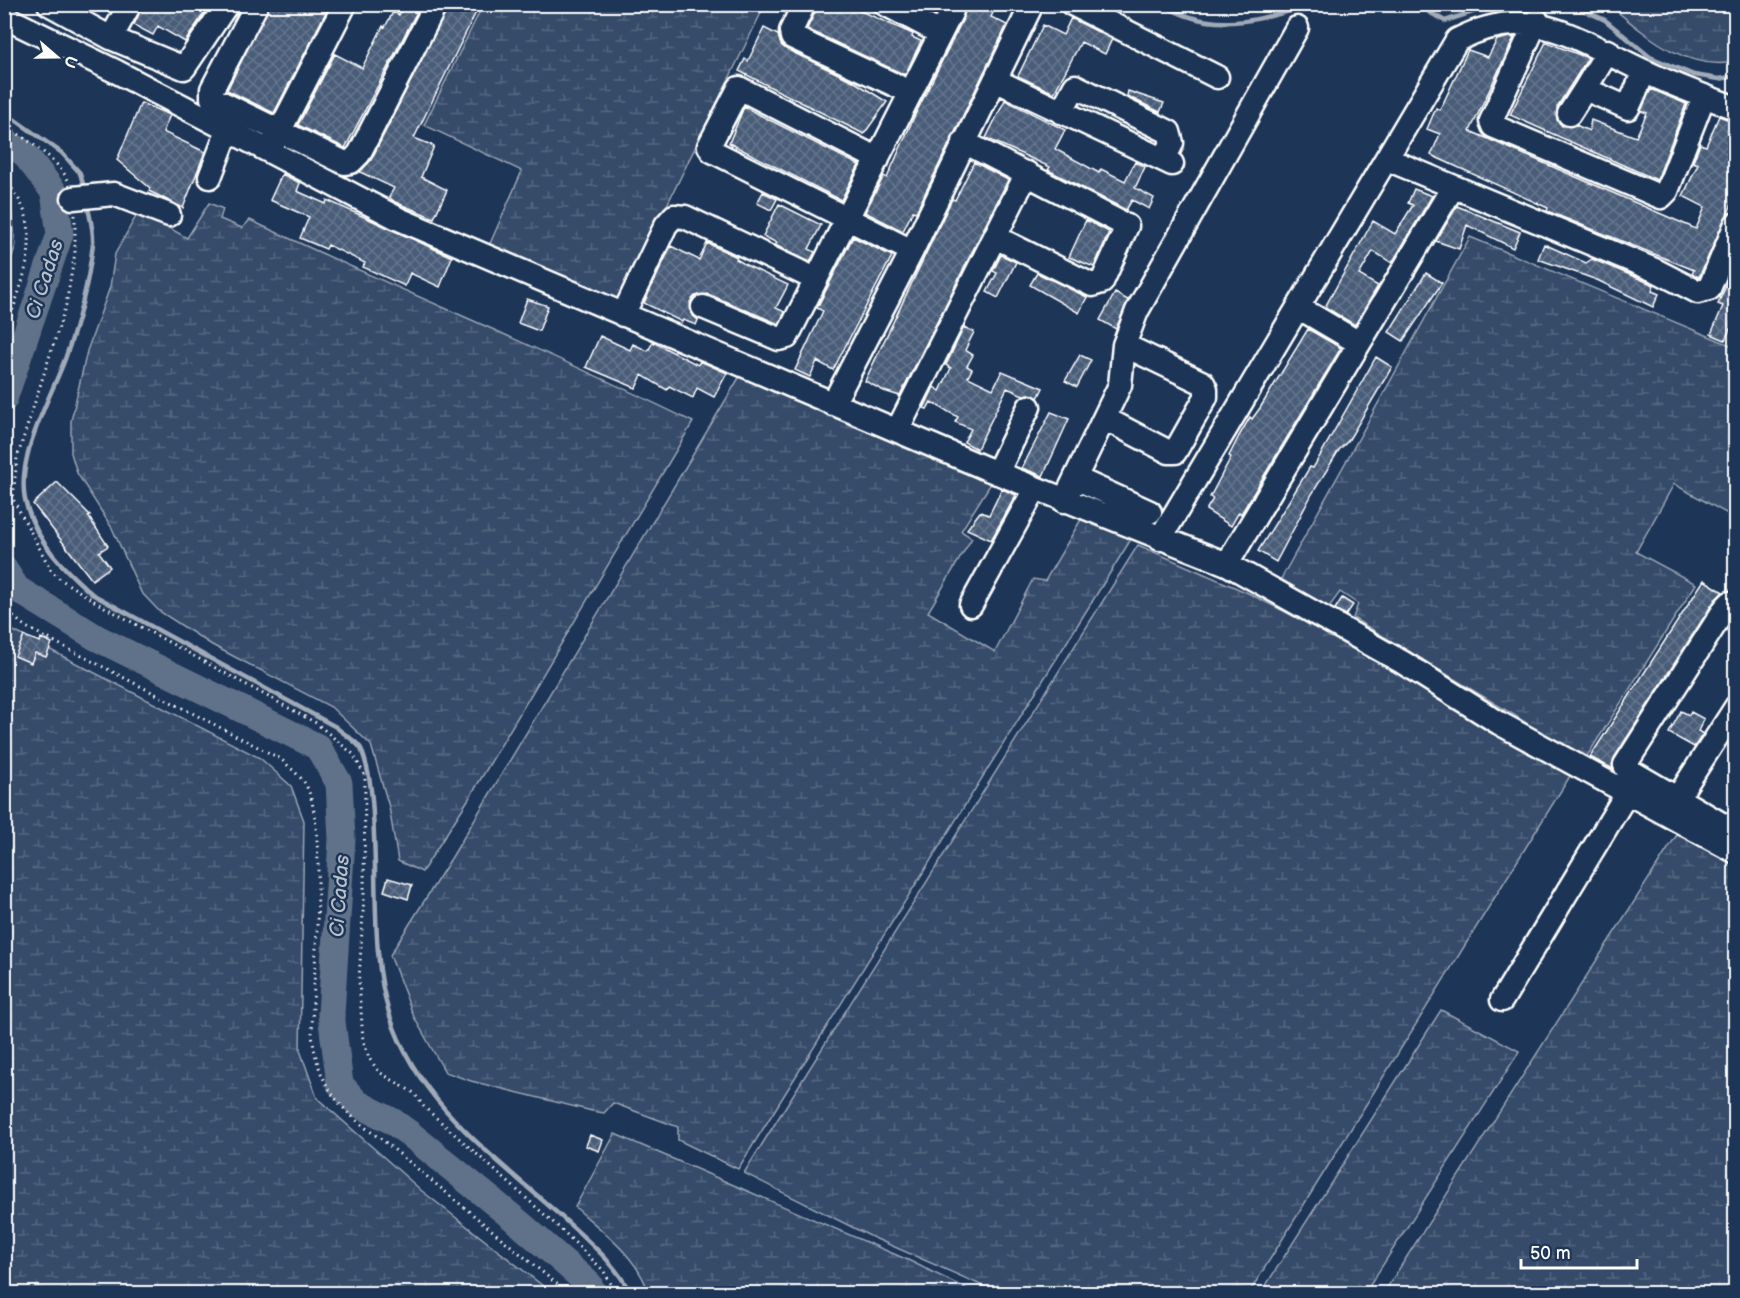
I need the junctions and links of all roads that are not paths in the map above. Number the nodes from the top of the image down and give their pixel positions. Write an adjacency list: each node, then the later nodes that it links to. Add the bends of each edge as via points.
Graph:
1 (49, 4): 16 (street)
2 (130, 4): 16 (street)
3 (227, 4): 16 (street, via 184,68)
4 (257, 4): 27 (street, via 211,95)
5 (345, 4): 27 (street)
6 (436, 4): 27 (street, via 356,159 339,162)
7 (804, 4): 22 (street, via 792,37)
8 (885, 4): 15 (street)
9 (1032, 4): 20 (street)
10 (1072, 4): 19 (street)
11 (952, 11): 15 (street)
12 (4, 17): 26 (street)
13 (1537, 20): 17 (street, via 1556,24); 23 (street, via 1491,121 1493,126 1661,197 1667,191); 30 (street, via 1502,19 1457,39)
14 (1297, 27): 46 (street, via 1137,311)
15 (940, 33): 22 (street)
16 (111, 38)
17 (1608, 51): 18 (street); 21 (street)
18 (1644, 72): 21 (street, via 1628,108); 23 (street)
19 (1216, 77)
20 (994, 80): 28 (street); 31 (street, via 1061,112 1075,86 1169,132 1172,143)
21 (1585, 88): 25 (street)
22 (910, 92): 29 (street)
23 (1704, 96): 24 (street)
24 (1736, 108)
25 (1569, 114)
26 (228, 130): 27 (street); 33 (street)
27 (274, 142): 44 (street, via 399,219)
28 (964, 142): 32 (street); 40 (street)
29 (878, 159): 37 (street); 37 (street, via 737,89 709,149)
30 (1388, 159): 34 (street); 43 (street)
31 (1168, 162)
32 (1027, 173): 39 (street); 39 (street, via 1127,226 1102,282 1092,285)
33 (210, 177)
34 (1453, 187): 38 (street, via 1658,271 1698,292 1709,289); 45 (street)
35 (82, 197): 36 (street, via 122,196)
36 (169, 215)
37 (848, 220): 40 (street); 41 (street)
38 (1736, 225)
39 (995, 237): 50 (street)
40 (912, 251): 47 (street)
41 (815, 279): 42 (street, via 783,339); 44 (street, via 674,216)
42 (703, 307)
43 (1298, 307): 45 (street); 56 (street)
44 (623, 315): 47 (street)
45 (1359, 342): 57 (street)
46 (1124, 345): 49 (street, via 1120,385); 49 (street, via 1203,383 1206,398 1175,452)
47 (833, 404): 50 (street)
48 (1029, 407): 51 (street)
49 (1104, 418): 52 (street)
50 (898, 429): 51 (street)
51 (998, 473): 53 (street)
52 (1076, 478): 54 (street); 55 (street)
53 (1035, 489): 54 (street); 59 (street)
54 (1064, 501): 56 (street)
55 (1150, 512)
56 (1160, 539): 57 (street)
57 (1227, 564): 61 (street, via 1402,662 1499,723)
58 (1736, 604): 62 (street, via 1726,607 1625,761 1627,769)
59 (971, 605)
60 (1736, 707): 62 (street)
61 (1628, 793): 62 (street); 65 (street)
62 (1671, 806): 63 (street, via 1725,826); 64 (street)
63 (1736, 823)
64 (1736, 852)
65 (1502, 1000)

